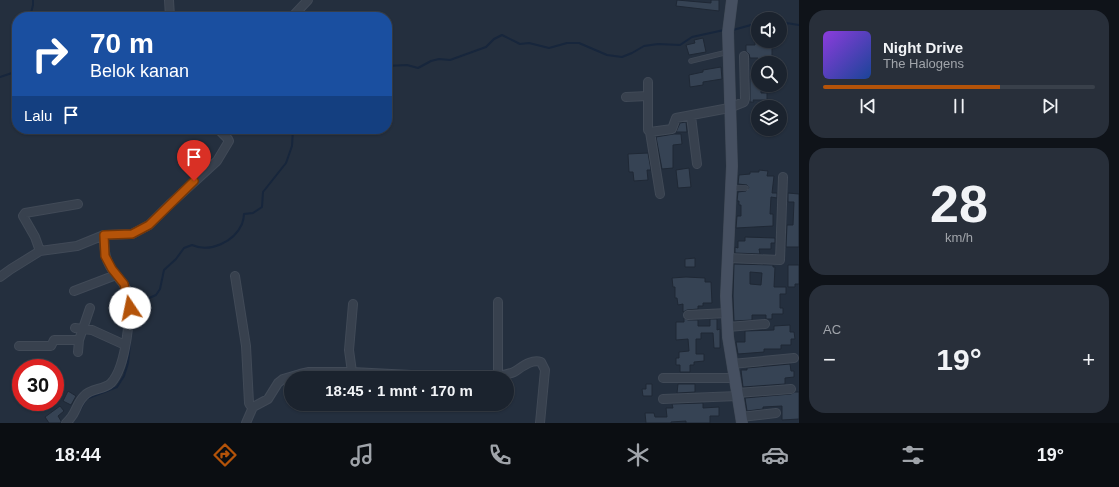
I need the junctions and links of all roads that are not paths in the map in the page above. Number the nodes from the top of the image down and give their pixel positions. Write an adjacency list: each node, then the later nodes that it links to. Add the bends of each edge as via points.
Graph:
1 (170, 0): 4 (street)
2 (308, 0): 5 (street)
3 (732, 0): 6 (street)
4 (170, 12)
5 (297, 12)
6 (728, 52): 8 (lane); 12 (street)
7 (744, 56): 12 (street, via 744,102)
8 (691, 61)
9 (648, 82): 10 (street)
10 (648, 96): 11 (street); 14 (street)
11 (626, 97)
12 (729, 108): 13 (street); 18 (street)
13 (691, 116): 14 (street, via 675,118 672,129); 16 (street)
14 (650, 132): 20 (street)
15 (223, 134): 22 (street, via 228,141 217,161 153,223 132,234)
16 (697, 164)
17 (782, 177): 24 (street, via 780,260)
18 (732, 188): 19 (lane); 24 (street)
19 (746, 188)
20 (660, 194)
21 (78, 204): 23 (street, via 25,213 23,216 35,236)
22 (104, 235): 23 (street, via 76,246); 25 (street, via 105,256)
23 (40, 251): 27 (street)
24 (728, 258): 32 (street)
25 (116, 275): 28 (street); 38 (street, via 124,284 130,308)
26 (235, 276): 52 (street, via 246,346 249,403)
27 (0, 277)
28 (74, 291)
29 (498, 302): 44 (street)
30 (353, 304): 43 (street, via 349,350)
31 (90, 308): 36 (street)
32 (728, 313): 33 (street); 35 (street)
33 (688, 314)
34 (765, 324): 35 (street)
35 (728, 327): 42 (street)
36 (79, 328): 37 (street); 38 (street, via 100,333)
37 (79, 340): 39 (street, via 54,340 51,346); 40 (street)
38 (125, 345): 55 (street, via 122,363 114,380 109,385 88,392 78,403 75,415)
39 (19, 346)
40 (78, 352)
41 (794, 358): 42 (street)
42 (732, 364): 47 (street)
43 (352, 371)
44 (498, 371)
45 (514, 371): 57 (street, via 529,363 539,361 543,364 545,372)
46 (662, 378): 47 (street)
47 (734, 378): 50 (street)
48 (284, 379): 52 (street, via 278,383 268,399)
49 (791, 389): 50 (street)
50 (738, 395): 51 (street); 54 (street)
51 (663, 399)
52 (253, 407): 56 (street)
53 (776, 413): 54 (street)
54 (741, 420)
55 (66, 423)
56 (246, 423)
57 (540, 423)

